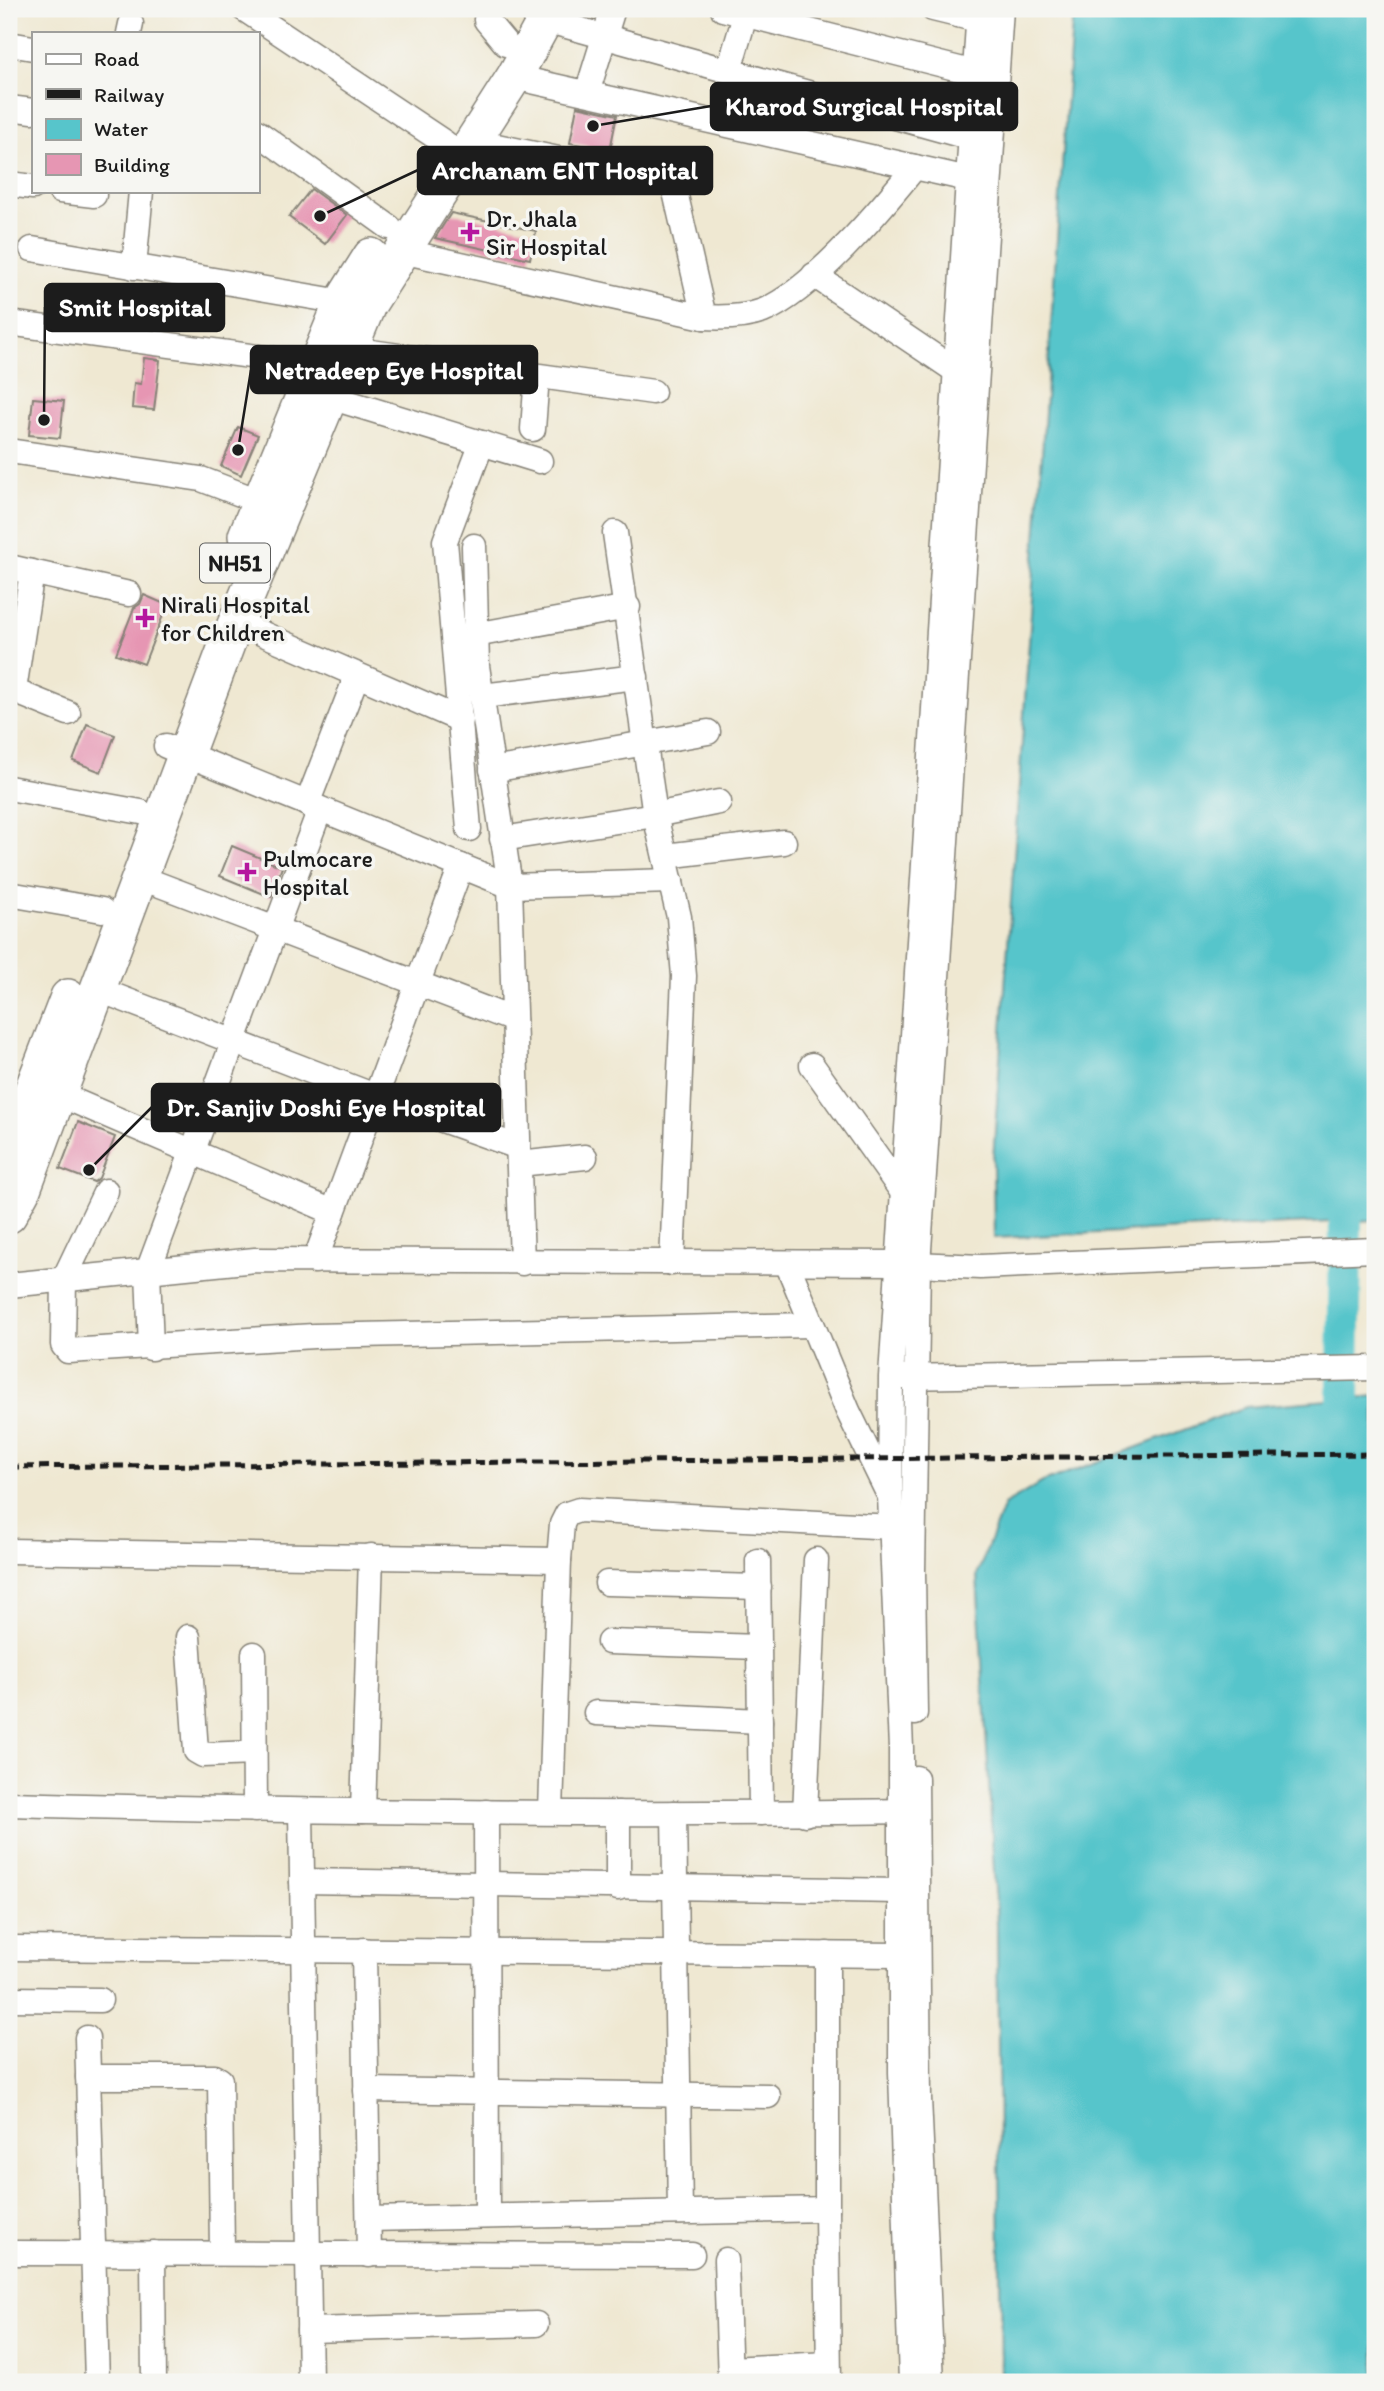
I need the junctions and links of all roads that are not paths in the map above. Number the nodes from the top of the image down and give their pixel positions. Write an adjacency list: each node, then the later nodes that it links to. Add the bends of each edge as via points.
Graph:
1 (244, 9): 20 (street)
2 (488, 9): 12 (street, via 486,20)
3 (613, 9): 9 (street)
4 (933, 9): 8 (street)
5 (1001, 9): 66 (street)
6 (739, 11): 13 (street); 14 (street)
7 (541, 12): 9 (street); 12 (highway, NH51)
8 (979, 15): 14 (street)
9 (605, 36): 13 (street); 15 (street)
10 (9, 44): 11 (street)
11 (32, 48)
12 (510, 60): 15 (street); 20 (highway, NH51)
13 (729, 70): 19 (street)
14 (975, 73): 19 (street)
15 (587, 93): 21 (street)
16 (9, 108): 17 (street)
17 (32, 111)
18 (259, 134): 28 (street)
19 (971, 138): 22 (street)
20 (459, 142): 28 (highway, NH51); 33 (street, via 673,183)
21 (915, 167): 22 (street); 31 (street)
22 (968, 179): 36 (street)
23 (9, 184): 24 (street)
24 (32, 187)
25 (68, 192): 27 (street)
26 (141, 192): 30 (street)
27 (94, 195)
28 (395, 239): 32 (highway, NH51); 33 (street); 35 (highway, NH51)
29 (32, 249): 30 (street)
30 (134, 267): 32 (street)
31 (814, 275): 33 (street, via 762,311); 36 (street)
32 (342, 302): 35 (highway, NH51)
33 (704, 317)
34 (9, 324): 35 (street)
35 (334, 370): 37 (street); 40 (street); 43 (highway, NH51)
36 (956, 371): 66 (street)
37 (537, 376): 38 (street); 39 (street)
38 (653, 393)
39 (533, 429)
40 (482, 443): 42 (street); 56 (street, via 445,541)
41 (9, 452): 43 (street, via 188,477)
42 (540, 461)
43 (271, 506): 49 (highway, NH51); 59 (highway, NH51)
44 (615, 533): 48 (street)
45 (474, 546): 50 (street)
46 (20, 569): 47 (street); 53 (street)
47 (129, 594)
48 (628, 607): 50 (street); 52 (street)
49 (236, 622): 51 (street); 59 (highway, NH51)
50 (475, 635): 54 (street)
51 (357, 675): 56 (street); 63 (street)
52 (636, 677): 54 (street); 58 (street)
53 (12, 690): 55 (street)
54 (482, 696): 60 (street)
55 (68, 713)
56 (461, 720): 67 (street)
57 (708, 732): 58 (street)
58 (645, 744): 60 (street); 65 (street)
59 (176, 750): 63 (street); 64 (highway, NH51); 72 (highway, NH51)
60 (492, 770): 68 (street)
61 (9, 788): 64 (street)
62 (719, 802): 65 (street)
63 (314, 806): 71 (street); 77 (street)
64 (141, 812): 76 (highway, NH51)
65 (655, 815): 68 (street); 70 (street)
66 (937, 816): 90 (street); 99 (street)
67 (469, 829)
68 (502, 839): 74 (street)
69 (784, 842): 70 (street)
70 (666, 856): 73 (street)
71 (461, 866): 74 (street); 78 (street)
72 (139, 877): 77 (street); 79 (highway, NH51)
73 (670, 881): 74 (street); 97 (street, via 679,917 684,976)
74 (510, 886): 80 (street)
75 (9, 894): 76 (street)
76 (102, 910): 85 (highway, NH51)
77 (275, 929): 78 (street); 81 (street)
78 (418, 983): 80 (street); 84 (street)
79 (97, 989): 81 (street); 83 (highway, NH51)
80 (514, 1020): 88 (street)
81 (233, 1041): 84 (street); 87 (street)
82 (812, 1065): 90 (street)
83 (58, 1094): 87 (street); 93 (highway, NH51)
84 (375, 1096): 88 (street); 92 (street)
85 (15, 1115): 86 (highway, NH51)
86 (9, 1150)
87 (192, 1152): 92 (street); 100 (street)
88 (518, 1155): 89 (street); 96 (street)
89 (585, 1157)
90 (901, 1190): 99 (street)
91 (106, 1191): 101 (street)
92 (333, 1212): 95 (street)
93 (9, 1215)
94 (1375, 1250): 99 (street, via 980,1267)
95 (315, 1261): 96 (street); 100 (street, via 255,1261)
96 (522, 1262): 97 (street)
97 (672, 1263): 98 (street)
98 (787, 1263): 99 (street); 103 (street)
99 (907, 1264): 106 (street); 107 (street)
100 (148, 1271): 101 (street); 104 (street)
101 (64, 1279): 102 (street); 104 (street, via 63,1345 68,1351)
102 (9, 1285)
103 (811, 1325): 104 (street, via 314,1336); 108 (street)
104 (151, 1348)
105 (1375, 1368): 107 (street)
106 (891, 1377): 107 (street); 108 (street)
107 (917, 1378): 110 (street)
108 (890, 1496): 109 (street); 110 (street)
109 (893, 1527): 113 (street, via 579,1510 567,1514 562,1524); 129 (street, via 893,1608)
110 (914, 1541): 129 (street)
111 (9, 1551): 112 (street)
112 (371, 1556): 113 (street); 128 (street)
113 (559, 1560): 131 (street)
114 (816, 1560): 135 (street)
115 (758, 1561): 117 (street)
116 (607, 1583): 117 (street)
117 (759, 1587): 120 (street)
118 (188, 1637): 124 (street, via 196,1751 202,1755)
119 (609, 1642): 120 (street)
120 (759, 1647): 123 (street)
121 (254, 1654): 124 (street)
122 (596, 1713): 123 (street)
123 (760, 1721): 134 (street)
124 (254, 1753): 126 (street)
125 (9, 1804): 126 (street)
126 (255, 1810): 127 (street)
127 (301, 1811): 128 (street); 136 (street)
128 (363, 1811): 130 (street)
129 (907, 1811): 135 (street); 140 (street); 176 (street)
130 (486, 1812): 131 (street); 137 (street)
131 (551, 1812): 132 (street)
132 (618, 1813): 133 (street); 138 (street)
133 (674, 1813): 134 (street); 139 (street)
134 (761, 1814): 135 (street)
135 (805, 1814)
136 (302, 1881): 137 (street); 142 (street)
137 (486, 1886): 138 (street); 144 (street)
138 (618, 1888): 139 (street)
139 (675, 1888): 140 (street); 145 (street)
140 (899, 1892): 147 (street)
141 (9, 1948): 142 (street)
142 (303, 1950): 143 (street); 160 (street)
143 (363, 1950): 144 (street); 152 (street)
144 (486, 1951): 145 (street); 153 (street)
145 (676, 1953): 146 (street); 154 (street)
146 (827, 1954): 147 (street); 156 (street)
147 (900, 1955): 175 (street)
148 (9, 1999): 149 (street)
149 (100, 2000)
150 (87, 2038): 151 (street)
151 (88, 2077): 162 (street); 164 (street, via 220,2080)
152 (366, 2090): 153 (street); 159 (street)
153 (487, 2092): 154 (street); 158 (street)
154 (678, 2095): 155 (street); 157 (street)
155 (768, 2096)
156 (827, 2209): 157 (street); 170 (street)
157 (680, 2212): 158 (street)
158 (487, 2216): 159 (street)
159 (369, 2219): 165 (street)
160 (307, 2252): 164 (street); 165 (street); 169 (street)
161 (9, 2253): 162 (street)
162 (93, 2253): 163 (street); 172 (street)
163 (153, 2253): 164 (street); 173 (street)
164 (222, 2253)
165 (369, 2255): 166 (street)
166 (692, 2255)
167 (726, 2260): 171 (street)
168 (536, 2324): 169 (street)
169 (309, 2330): 174 (street)
170 (829, 2373): 171 (street)
171 (730, 2376)
172 (97, 2382)
173 (155, 2382)
174 (310, 2382)
175 (911, 2382)
176 (932, 2382)

